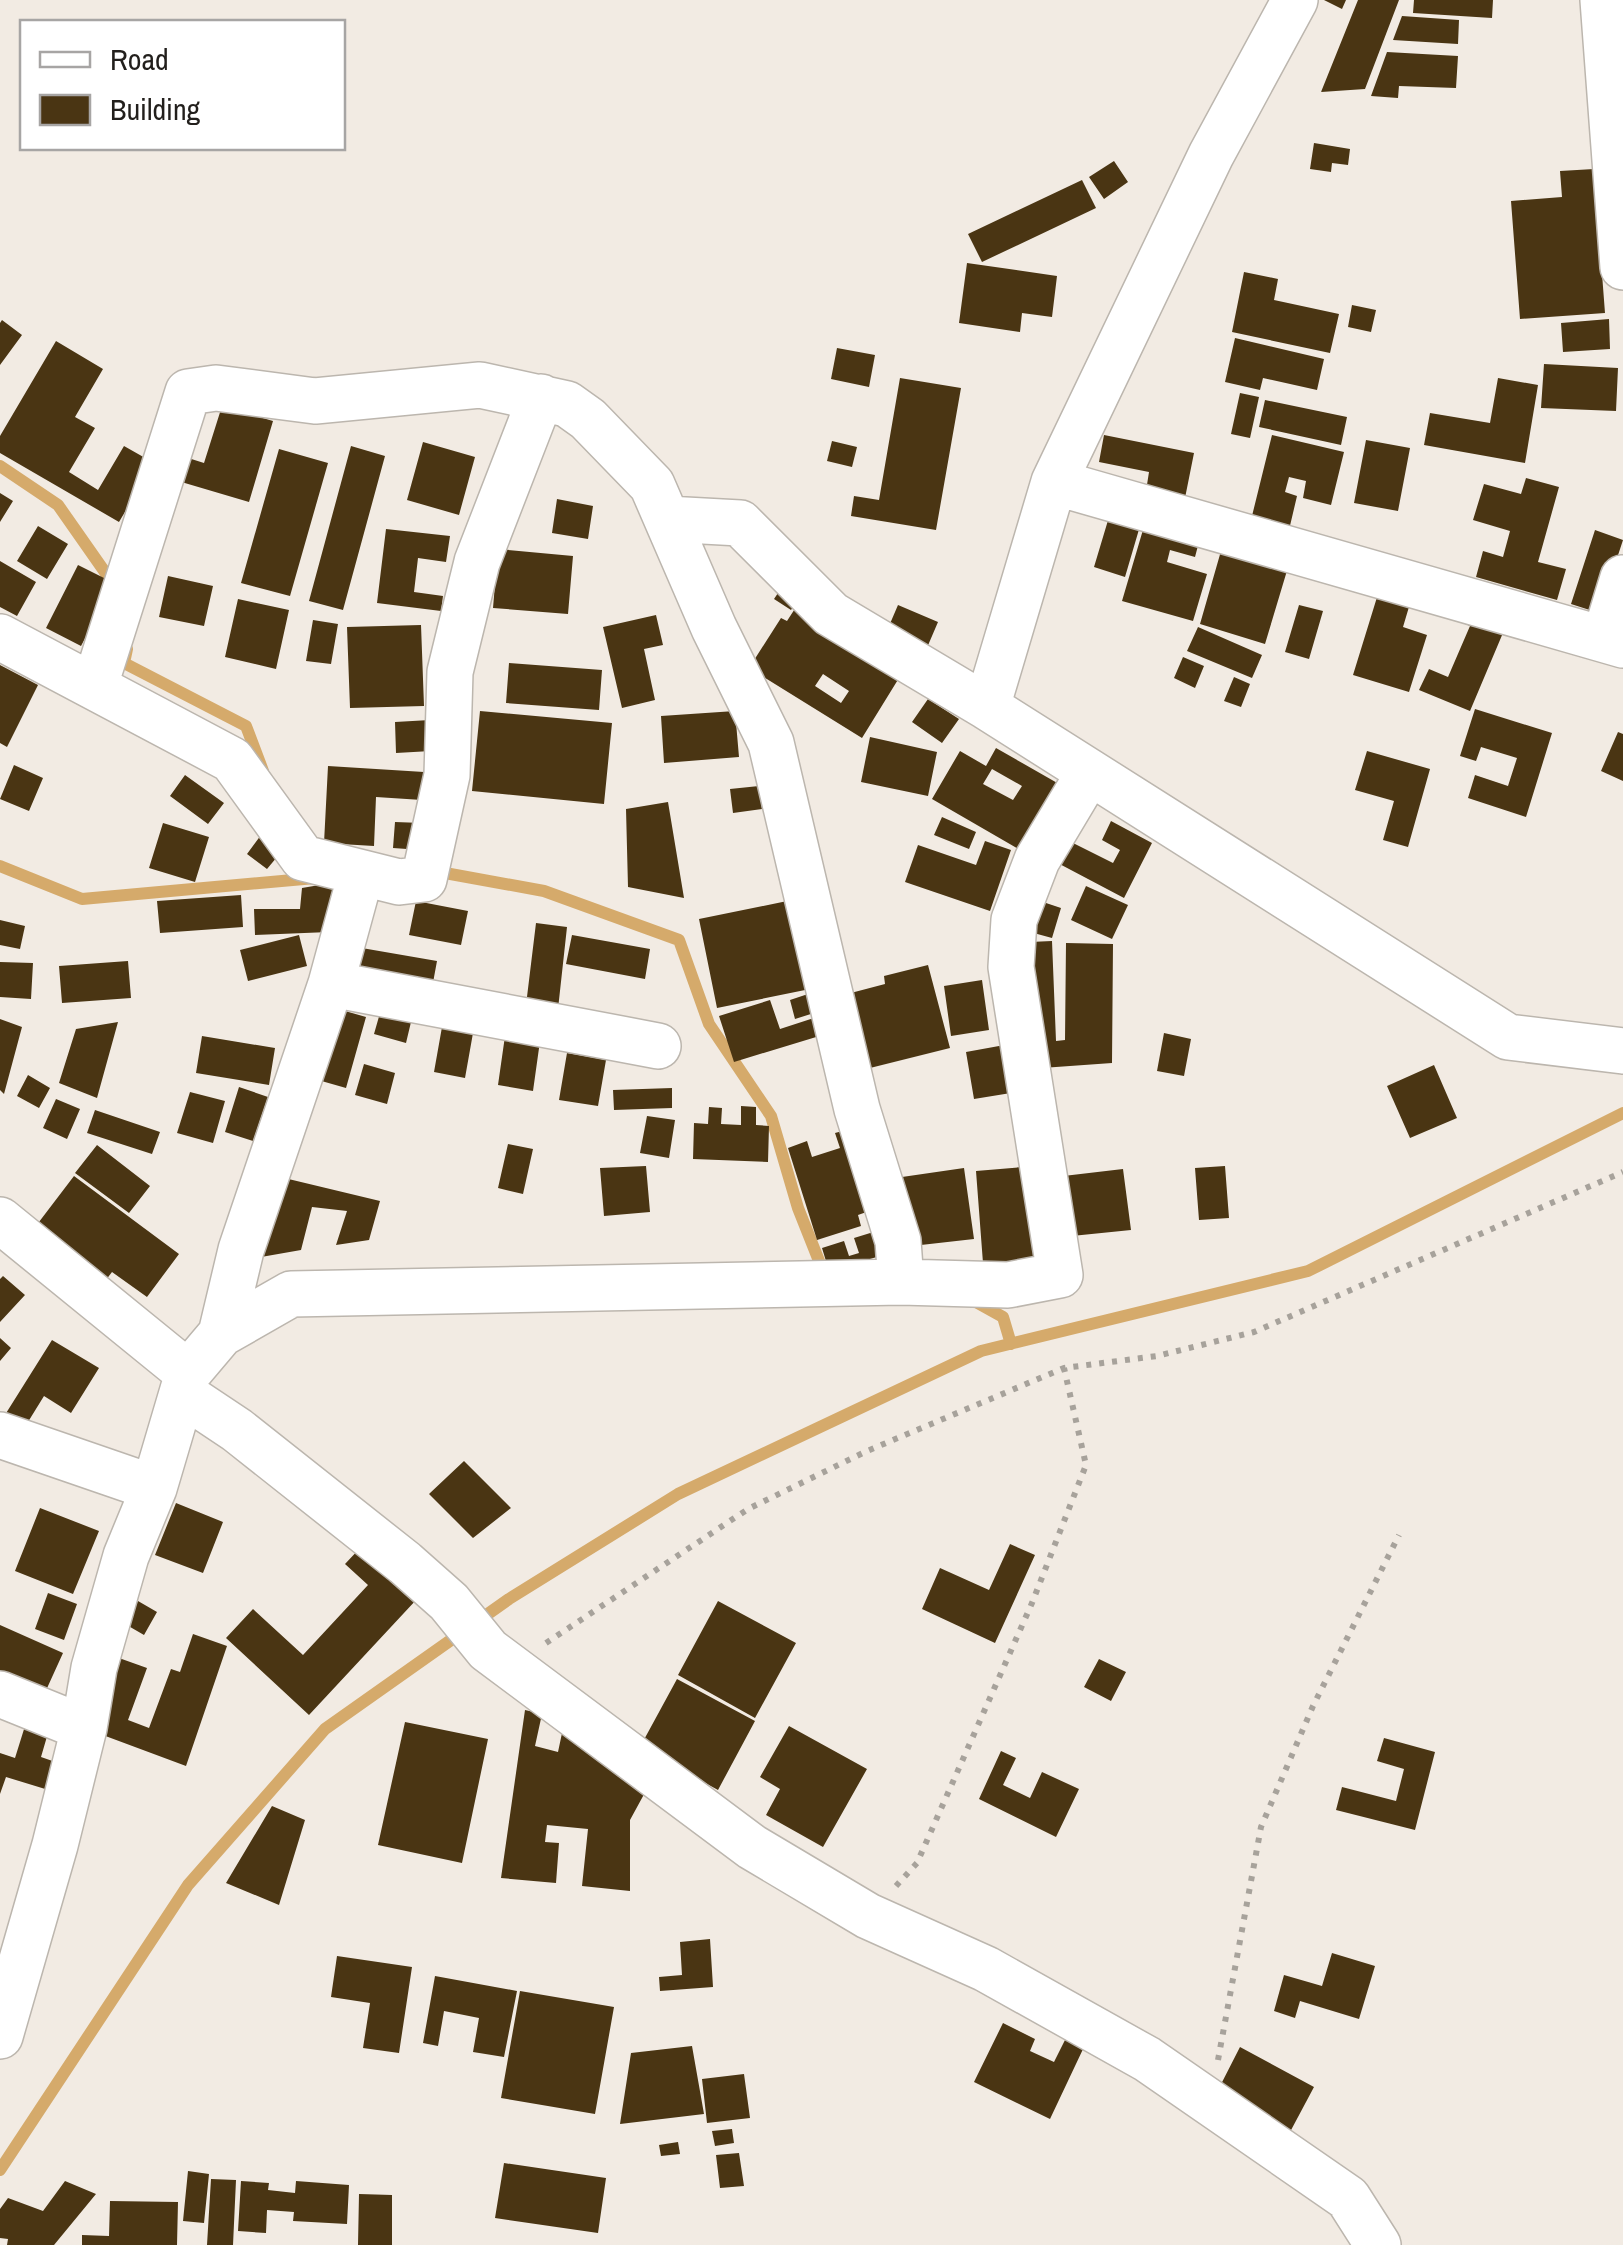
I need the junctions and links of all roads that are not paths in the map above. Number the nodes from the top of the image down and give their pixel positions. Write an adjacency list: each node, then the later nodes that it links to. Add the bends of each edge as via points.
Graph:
1 (1295, 0): 5 (street, via 1210,155)
2 (1603, 0): 3 (street)
3 (1623, 266)
4 (541, 397): 6 (street, via 588,419 652,485); 10 (street, via 480,385 315,401 216,388 188,392); 13 (street, via 477,562 450,672 447,775 424,879)
5 (1054, 482): 9 (street); 11 (street)
6 (667, 519): 11 (street, via 740,523 832,614); 18 (street, via 771,743 858,1109 898,1242)
7 (1623, 578): 9 (street)
8 (0, 637): 10 (street)
9 (1614, 641)
10 (95, 685): 13 (street, via 232,760 303,858)
11 (986, 707): 12 (street)
12 (1089, 772): 16 (street, via 1508,1037); 18 (street, via 1037,860 1014,920 1011,966 1060,1275 1008,1285)
13 (361, 874): 14 (street)
14 (332, 984): 15 (street); 19 (street, via 241,1250)
15 (658, 1046)
16 (1623, 1051)
17 (0, 1220): 20 (street)
18 (900, 1282): 19 (street, via 291,1294)
19 (222, 1334): 20 (street)
20 (185, 1384): 22 (street); 26 (street, via 449,1602 496,1657 752,1847 868,1916 986,1970 1186,2086 1348,2198)
21 (0, 1435): 22 (street)
22 (154, 1488): 24 (street, via 126,1556)
23 (0, 1694): 24 (street)
24 (84, 1728): 25 (street)
25 (0, 2036)
26 (1378, 2245)

